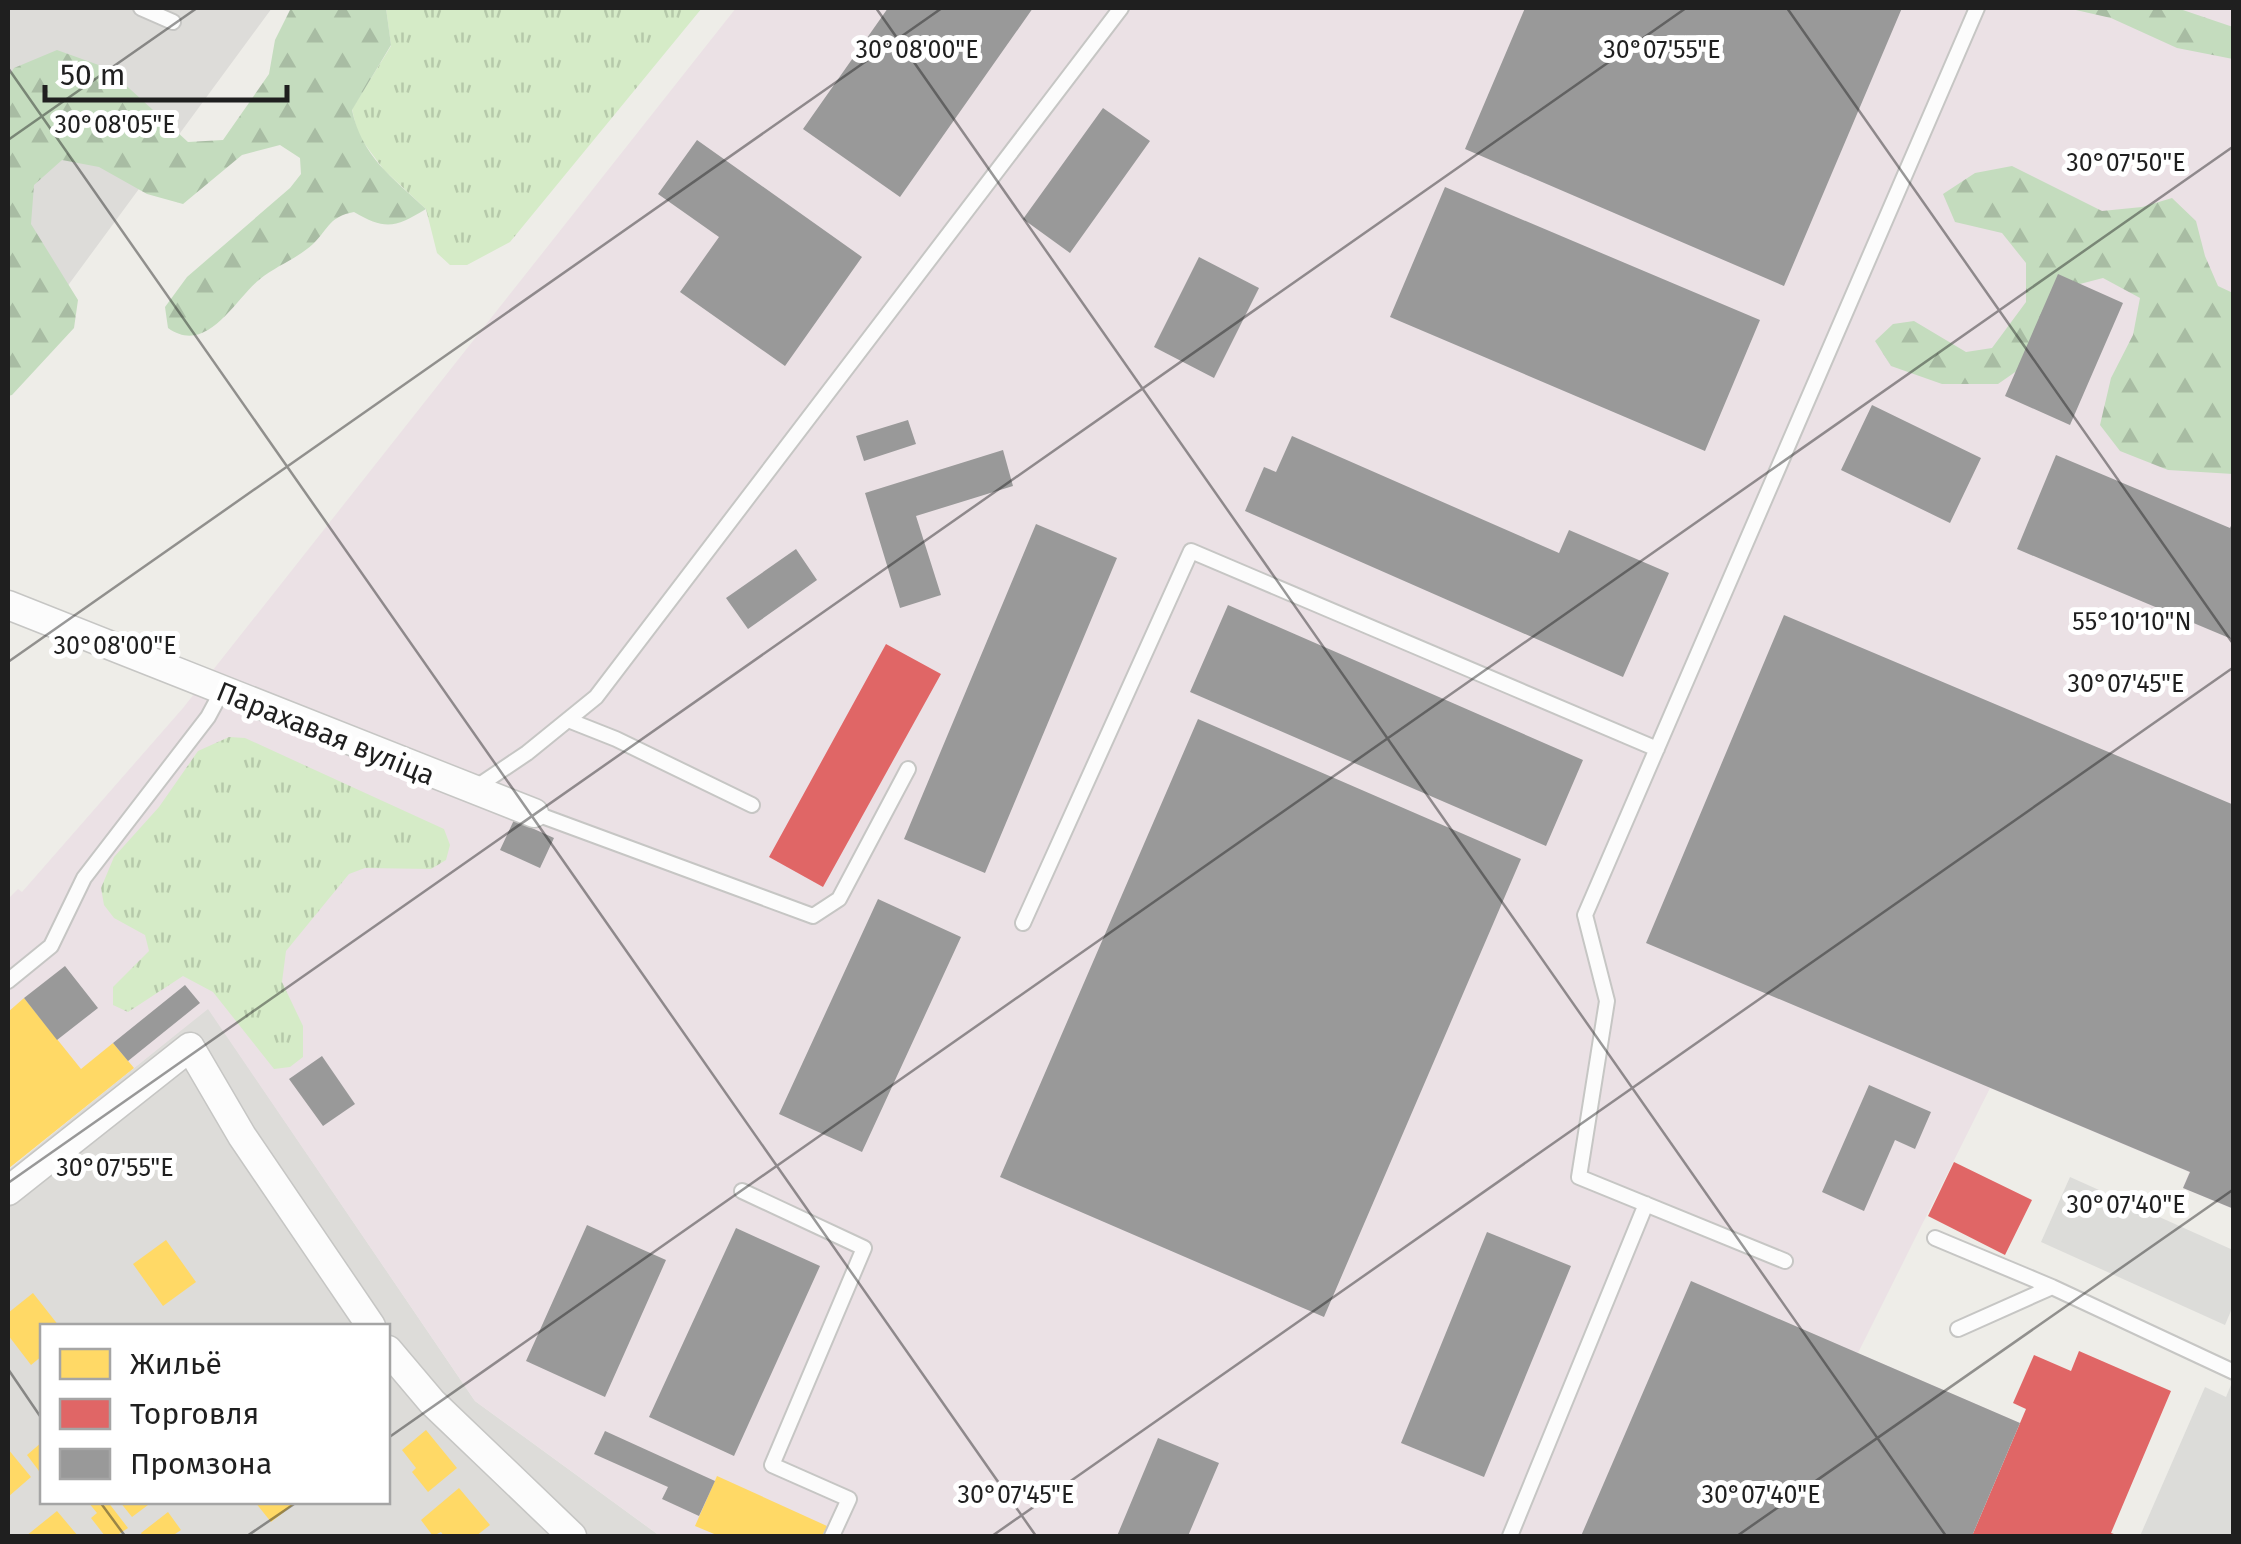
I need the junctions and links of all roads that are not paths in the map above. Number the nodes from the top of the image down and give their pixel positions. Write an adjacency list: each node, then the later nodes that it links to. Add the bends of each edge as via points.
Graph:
1 (141, 8): 4 (lane)
2 (1121, 8): 7 (lane, via 596,697)
3 (1976, 8): 8 (lane)
4 (172, 22)
5 (8, 606): 6 (street, Парахавая вуліца)
6 (222, 691): 10 (street, Парахавая вуліца); 14 (lane, via 84,878 51,946)
7 (568, 720): 10 (lane); 11 (lane)
8 (1657, 749): 13 (lane, via 1191,551); 17 (lane, via 1585,915 1607,1001 1580,1177)
9 (908, 768): 12 (lane, via 839,899 812,916)
10 (471, 790): 12 (street, Парахавая вуліца)
11 (752, 805)
12 (534, 813)
13 (1023, 924)
14 (8, 982)
15 (8, 1191): 21 (street, via 190,1047)
16 (742, 1191): 26 (lane, via 864,1248 772,1465 849,1499)
17 (1646, 1204): 19 (lane); 27 (lane)
18 (1935, 1238): 20 (lane)
19 (1785, 1261)
20 (2052, 1286): 22 (lane); 24 (lane)
21 (370, 1324)
22 (1958, 1329)
23 (390, 1352): 25 (street, via 432,1402)
24 (2234, 1372)
25 (572, 1536)
26 (832, 1536)
27 (1510, 1536)

